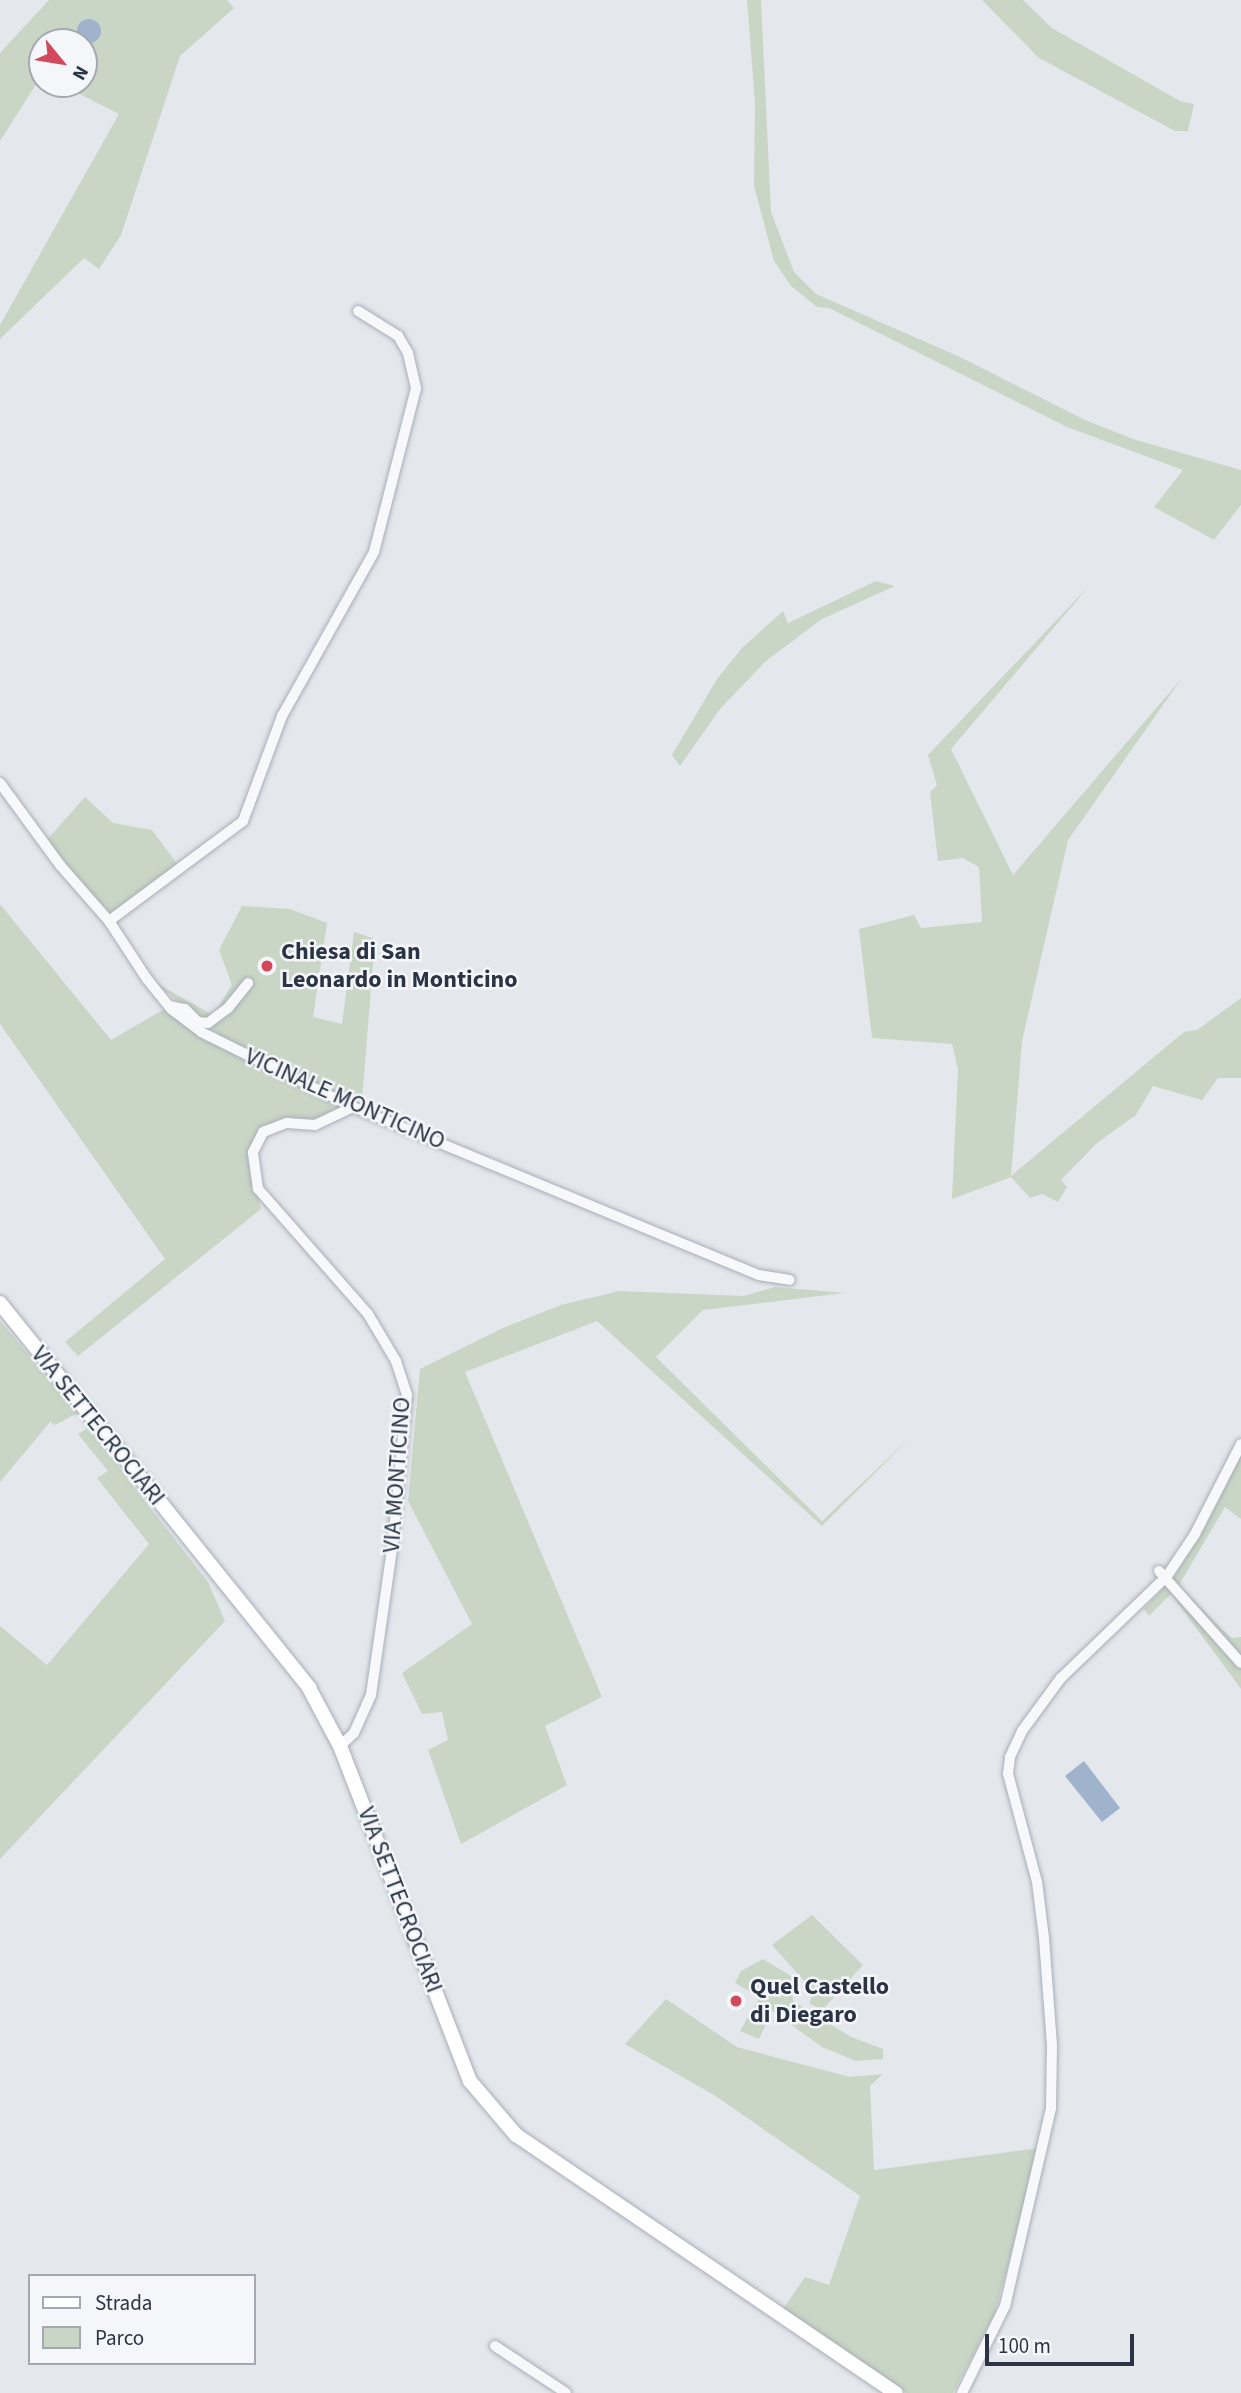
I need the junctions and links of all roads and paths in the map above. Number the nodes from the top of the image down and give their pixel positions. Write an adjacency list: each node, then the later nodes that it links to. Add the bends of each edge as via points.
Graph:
1 (358, 311): 3 (street, via 398,336 408,353 416,388 374,552 282,716 255,799 243,821)
2 (0, 783): 3 (street, VICINALE MONTICINO)
3 (109, 921): 5 (street, VICINALE MONTICINO)
4 (248, 983): 5 (street, via 208,1023 198,1022 185,1009)
5 (169, 1006): 6 (street, VICINALE MONTICINO, via 201,1032)
6 (353, 1107): 7 (street, VICINALE MONTICINO, via 760,1275); 12 (street, VIA MONTICINO, via 315,1125 287,1123 263,1132 253,1152 258,1189 368,1314 396,1362 407,1395 393,1542 371,1695 354,1733)
7 (790, 1280)
8 (0, 1303): 12 (main road, VIA SETTECROCIARI, via 309,1688)
9 (1241, 1444): 10 (street, via 1195,1534)
10 (1163, 1574): 11 (street); 16 (street, via 1061,1678 1022,1731 1010,1757 1008,1774 1037,1882 1044,1938 1052,2045 1051,2108 1005,2306)
11 (1240, 1659)
12 (340, 1746): 15 (main road, VIA SETTECROCIARI, via 470,2081 516,2135)
13 (495, 2346): 14 (street)
14 (566, 2393)
15 (897, 2393)
16 (962, 2393)

